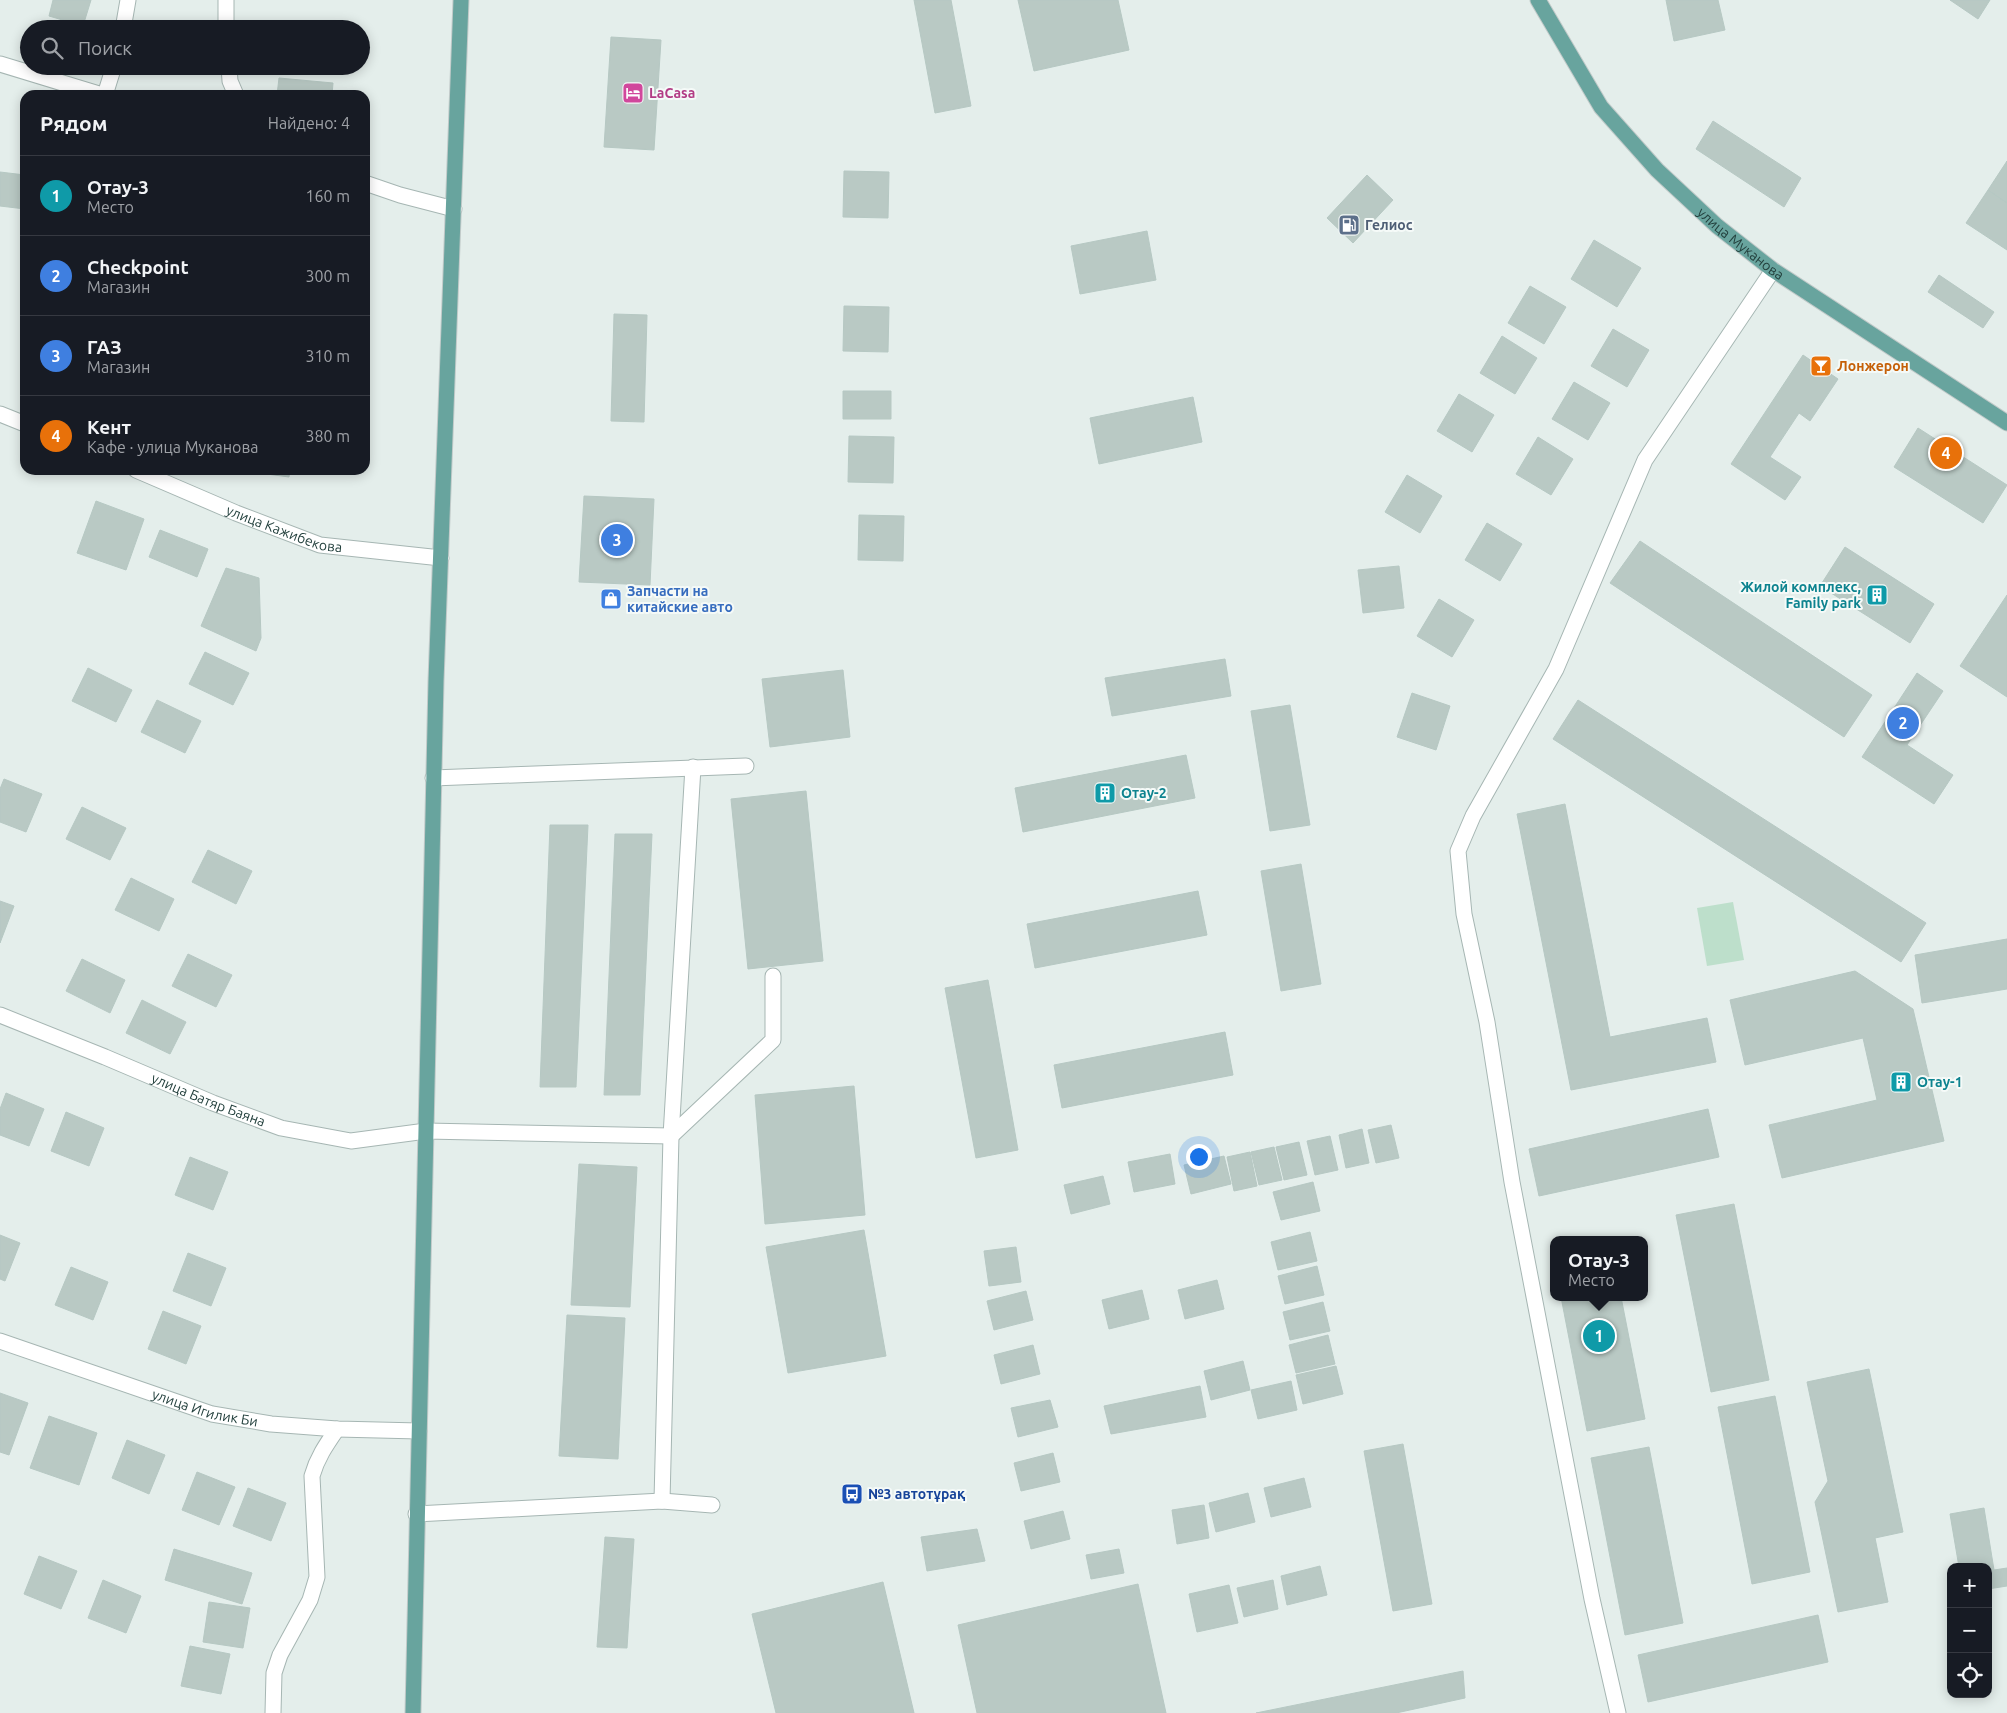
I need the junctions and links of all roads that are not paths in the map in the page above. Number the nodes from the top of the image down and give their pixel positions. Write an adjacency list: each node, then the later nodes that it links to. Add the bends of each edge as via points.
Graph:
1 (128, 0): 5 (street)
2 (226, 0): 6 (street)
3 (461, 0): 16 (main road)
4 (1538, 0): 17 (main road, улица Муканова, via 1601,107 1657,170 1717,226)
5 (125, 20)
6 (226, 20)
7 (0, 64): 8 (street)
8 (20, 70)
9 (37, 75): 12 (street)
10 (111, 75): 13 (street)
11 (230, 75): 14 (street)
12 (87, 90)
13 (106, 90)
14 (234, 90)
15 (370, 185): 16 (street)
16 (454, 209): 22 (main road)
17 (1773, 270): 20 (main road, улица Муканова); 38 (street, via 1645,460 1556,669 1473,816 1458,851 1464,914 1487,1022 1512,1182 1592,1599)
18 (0, 414): 19 (street)
19 (20, 422)
20 (2007, 423)
21 (148, 475): 22 (street, улица Кажибекова, via 320,545)
22 (441, 558): 25 (main road)
23 (746, 766): 24 (street)
24 (693, 767): 25 (street); 29 (street)
25 (434, 778): 28 (main road)
26 (773, 976): 29 (street, via 772,1040)
27 (0, 1015): 28 (street, улица Батяр Баяна, via 213,1104 281,1128 351,1141)
28 (426, 1131): 29 (street, улица Батяр Баяна); 32 (main road)
29 (670, 1136): 33 (street)
30 (0, 1342): 31 (street, улица Игилик Би, via 212,1414)
31 (337, 1430): 32 (street, улица Игилик Би); 36 (street, via 323,1448 312,1476 317,1577 310,1600 280,1655 274,1673)
32 (419, 1431): 35 (main road)
33 (662, 1501): 34 (street); 35 (street)
34 (712, 1505)
35 (416, 1514): 37 (main road)
36 (273, 1713)
37 (413, 1713)
38 (1618, 1713)

